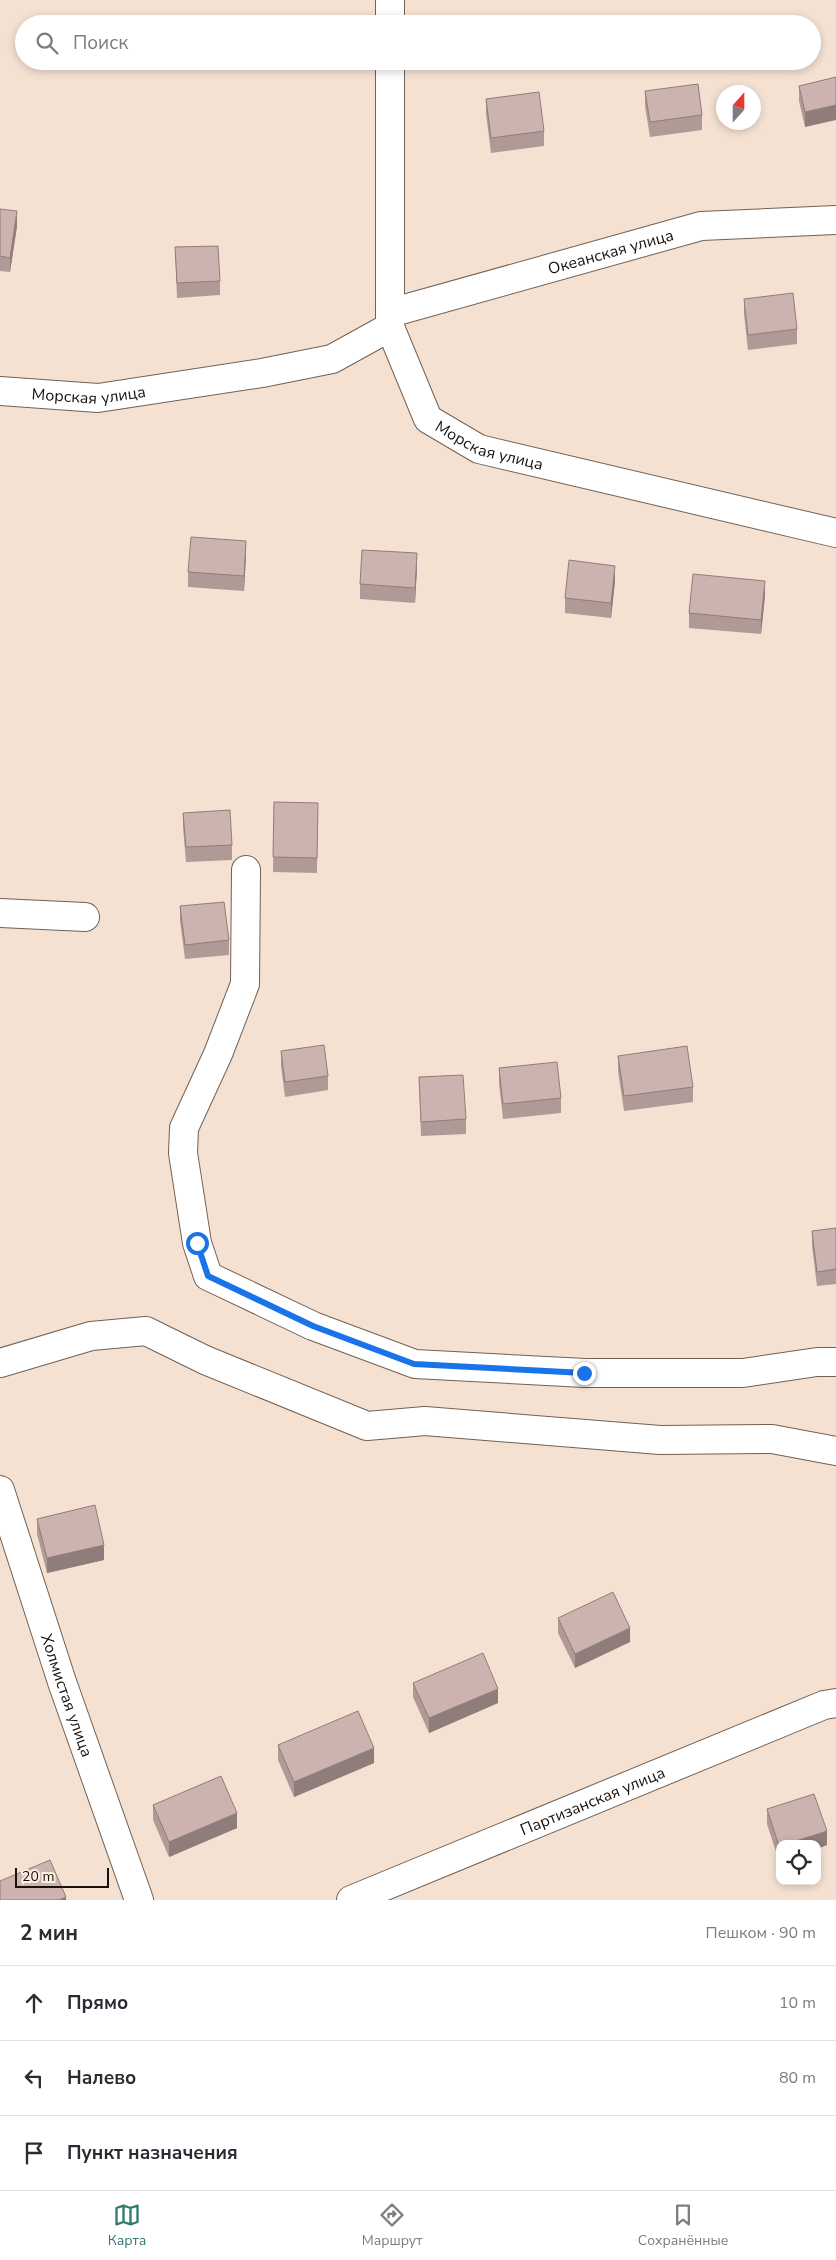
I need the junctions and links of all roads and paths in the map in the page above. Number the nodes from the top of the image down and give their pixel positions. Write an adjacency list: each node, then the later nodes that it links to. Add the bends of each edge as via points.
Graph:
1 (390, 0): 2 (street)
2 (390, 15)
3 (390, 70): 5 (street)
4 (836, 220): 5 (street, Океанская улица, via 700,226)
5 (390, 320): 6 (street, Морская улица, via 332,360 262,373 98,398); 7 (street, Морская улица, via 428,419 479,449)
6 (0, 392)
7 (836, 533)
8 (246, 870): 11 (street, via 245,984 184,1128 183,1153 197,1243 208,1276 313,1326 414,1364 584,1373 743,1373)
9 (0, 913): 10 (street)
10 (85, 917)
11 (836, 1362)
12 (0, 1363): 13 (street, via 91,1336 146,1331 205,1360 367,1426 425,1421 660,1440 772,1439)
13 (836, 1451)
14 (0, 1490): 16 (street, Холмистая улица, via 62,1682)
15 (836, 1703): 17 (street, Партизанская улица, via 824,1705)
16 (139, 1900)
17 (351, 1900)

